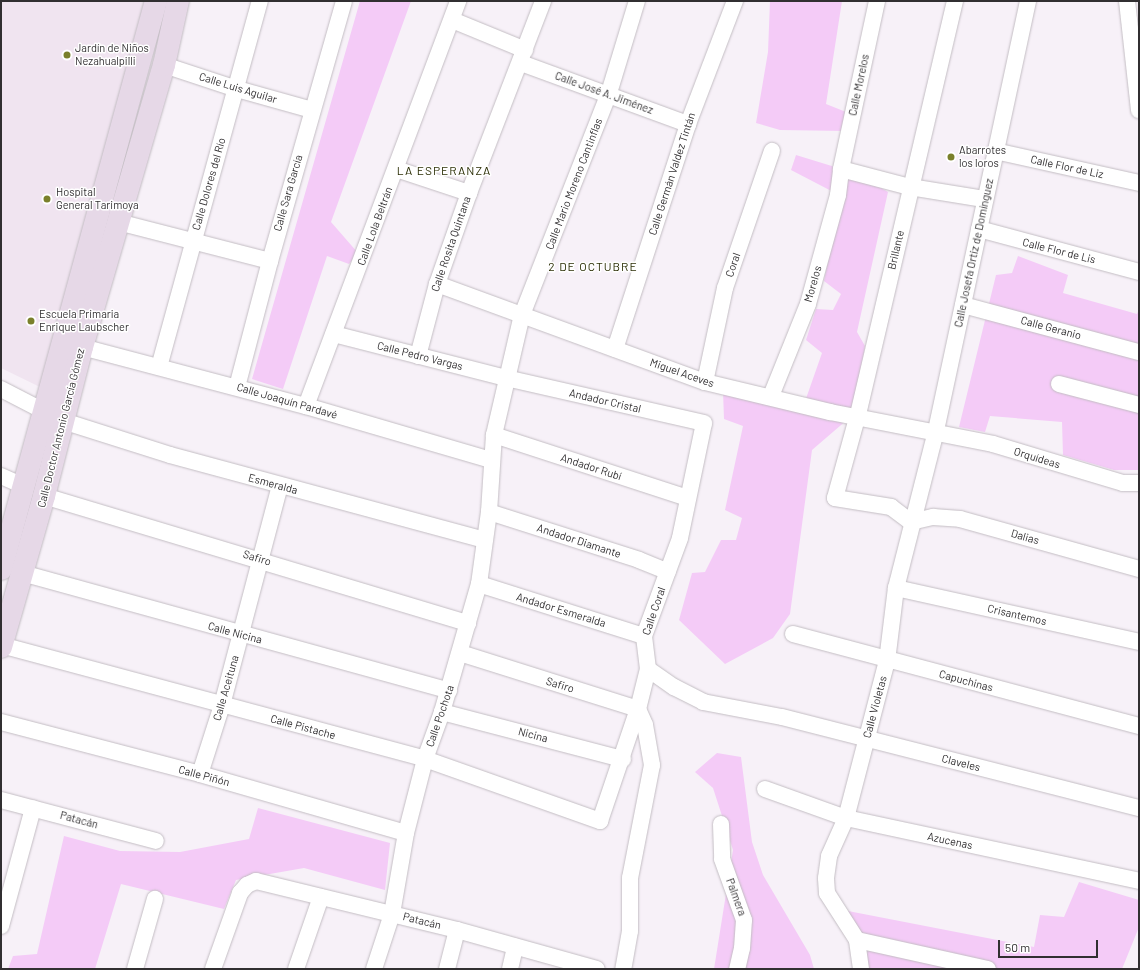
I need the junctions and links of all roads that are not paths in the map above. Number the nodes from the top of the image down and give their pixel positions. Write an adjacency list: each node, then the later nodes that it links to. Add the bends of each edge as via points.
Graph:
1 (156, 1): 52 (street, Calle Doctor Antonio García Gómez)
2 (178, 1): 16 (street, Calle Doctor Antonio García Gómez)
3 (260, 1): 17 (street, Calle Dolores del Río)
4 (344, 1): 19 (street, Calle Sara García)
5 (458, 1): 13 (street, Calle Lola Beltrán)
6 (543, 1): 15 (street, Calle Rosita Quintana)
7 (637, 1): 18 (street, Calle Mario Moreno Cantinflas)
8 (735, 1): 21 (street, Calle Germán Valdez Tintán)
9 (877, 1): 24 (street, Calle Morelos)
10 (955, 1): 27 (street, Brillante)
11 (1028, 1): 23 (street, Calle Josefa Ortiz de Domínguez)
12 (1127, 1): 14 (street)
13 (452, 20): 15 (street, Calle José A. Jiménez); 25 (street, Calle Lola Beltrán)
14 (1136, 54): 20 (street)
15 (523, 56): 18 (street, Calle José A. Jiménez); 28 (street, Calle Rosita Quintana)
16 (164, 65): 17 (street, Calle Luis Aguilar); 30 (street, Calle Doctor Antonio García Gómez)
17 (237, 89): 19 (street, Calle Luis Aguilar); 32 (street, Calle Dolores del Río)
18 (609, 93): 21 (street, Calle José A. Jiménez); 37 (street, Calle Mario Moreno Cantinflas)
19 (312, 110): 33 (street, Calle Sara García)
20 (1139, 110)
21 (688, 124): 40 (street, Calle Germán Valdez Tintán)
22 (772, 151): 45 (street, Coral, via 725,288)
23 (995, 152): 26 (street, Calle Flor de Liz); 29 (street, Calle Josefa Ortiz de Domínguez)
24 (841, 168): 27 (street); 49 (street, Morelos, via 838,195 808,304)
25 (396, 169): 28 (street); 38 (street, Calle Lola Beltrán)
26 (1139, 183)
27 (910, 187): 29 (street); 53 (street, Brillante)
28 (469, 193): 35 (street, Calle Rosita Quintana)
29 (984, 199): 31 (street, Calle Josefa Ortiz de Domínguez)
30 (118, 222): 32 (street); 39 (street, Calle Doctor Antonio García Gómez)
31 (979, 229): 34 (street, Calle Flor de Lis); 36 (street, Calle Josefa Ortiz de Domínguez)
32 (192, 242): 33 (street); 43 (street, Calle Dolores del Río)
33 (270, 261): 47 (street, Calle Sara García)
34 (1139, 272)
35 (437, 284): 37 (street, Miguel Aceves); 42 (street, Calle Rosita Quintana)
36 (963, 305): 41 (street, Calle Geranio); 56 (street, Calle Josefa Ortiz de Domínguez)
37 (522, 315): 40 (street, Miguel Aceves); 44 (street, Calle Mario Moreno Cantinflas)
38 (334, 334): 42 (street, Calle Pedro Vargas); 51 (street, Calle Lola Beltrán)
39 (82, 347): 43 (street, Calle Joaquín Pardavé); 52 (street, Calle Doctor Antonio García Gómez)
40 (615, 349): 45 (street, Miguel Aceves)
41 (1139, 352)
42 (418, 356): 44 (street, Calle Pedro Vargas)
43 (159, 367): 47 (street, Calle Joaquín Pardavé)
44 (506, 378): 54 (street, Andador Cristal); 55 (street, Calle Mario Moreno Cantinflas)
45 (705, 382): 49 (street, Miguel Aceves)
46 (1059, 384): 50 (street)
47 (237, 387): 51 (street, Calle Joaquín Pardavé)
48 (1, 389): 52 (street, Esmeralda)
49 (771, 396): 53 (street, Miguel Aceves)
50 (1139, 405)
51 (306, 406): 57 (street, Calle Joaquín Pardavé)
52 (54, 416): 60 (street, Calle Doctor Antonio García Gómez); 61 (street, Esmeralda); 62 (street, Calle Doctor Antonio García Gómez)
53 (858, 418): 56 (street, Miguel Aceves); 65 (street, Brillante, via 835,498 891,507)
54 (704, 423): 63 (street, Calle Coral)
55 (494, 435): 57 (street, Calle Mario Moreno Cantinflas); 63 (street, Andador Rubí)
56 (935, 435): 59 (street, Orquídeas, via 993,444 1123,483); 65 (street, Calle Violetas)
57 (491, 460): 64 (street, Calle Pochota)
58 (1, 476): 60 (street)
59 (1139, 484)
60 (23, 486): 68 (street, Calle Doctor Antonio García Gómez)
61 (280, 486): 66 (street, Esmeralda); 67 (street, Calle Aceituna)
62 (44, 496): 67 (street, Safiro); 71 (street, Calle Doctor Antonio García Gómez)
63 (688, 498): 70 (street, Calle Coral, via 680,538)
64 (489, 512): 66 (street, Calle Pochota); 70 (street, Andador Diamante, via 639,560)
65 (910, 522): 69 (street, Dalias, via 933,517 960,519); 73 (street, Calle Violetas)
66 (485, 540): 72 (street, Calle Pochota)
67 (260, 559): 74 (street, Safiro); 75 (street, Calle Aceituna)
68 (2, 562)
69 (1139, 569)
70 (668, 572): 77 (street, Calle Coral)
71 (22, 573): 75 (street, Calle Nicina); 79 (street, Calle Doctor Antonio García Gómez)
72 (479, 584): 74 (street, Calle Pochota); 77 (street, Andador Esmeralda)
73 (896, 588): 78 (street, Crisantemos); 81 (street, Calle Violetas)
74 (468, 623): 80 (street, Calle Pochota)
75 (240, 634): 83 (street, Calle Nicina); 84 (street, Calle Aceituna)
76 (793, 634): 81 (street, Capuchinas)
77 (644, 636): 82 (street, Calle Coral)
78 (1139, 642)
79 (1, 646): 84 (street, Calle Pistache)
80 (460, 653): 83 (street, Calle Pochota); 85 (street, Safiro)
81 (887, 661): 88 (street, Capuchinas); 89 (street, Calle Violetas)
82 (648, 669): 85 (street, Calle Coral); 89 (street, Claveles, via 674,687 703,702 782,717)
83 (449, 691): 86 (street, Calle Pochota)
84 (222, 705): 90 (street, Calle Pistache); 92 (street, Calle Aceituna)
85 (638, 709): 91 (street, Calle Coral); 118 (street, via 652,765 630,878 630,931)
86 (442, 712): 90 (street, Calle Pochota); 91 (street, Nicina)
87 (1, 722): 92 (street, Calle Piñón)
88 (1139, 726)
89 (866, 739): 96 (street, Claveles); 97 (street, Calle Violetas)
90 (425, 759): 98 (street, Calle Pistache); 100 (street, Calle Pochota)
91 (623, 759): 98 (street, Calle Coral)
92 (200, 774): 100 (street, Calle Piñón)
93 (765, 789): 97 (street, Azucenas)
94 (1, 800): 95 (street, Patacán)
95 (34, 808): 101 (street, Patacán); 106 (street)
96 (1139, 808)
97 (846, 818): 102 (street, Azucenas); 108 (street, Calle Violetas, via 829,856 827,893)
98 (600, 821)
99 (721, 824): 119 (street, Palmera, via 722,859 744,920)
100 (406, 833): 105 (street, Calle Pochota)
101 (156, 841)
102 (1139, 882)
103 (322, 897): 105 (street, Patacán); 113 (street, Patacán, via 256,881 247,885 240,893 229,919); 114 (street)
104 (155, 899): 112 (street)
105 (392, 914): 107 (street, Patacán); 115 (street, Calle Pochota)
106 (1, 926)
107 (457, 930): 109 (street, Patacán); 116 (street)
108 (857, 940): 110 (street); 120 (street, Calle Violetas)
109 (515, 947): 111 (street, Patacán); 117 (street)
110 (957, 966): 121 (street)
111 (588, 968)
112 (135, 969)
113 (213, 969)
114 (296, 969)
115 (374, 969)
116 (447, 969)
117 (510, 969)
118 (623, 969)
119 (737, 969)
120 (861, 969)
121 (988, 969)

